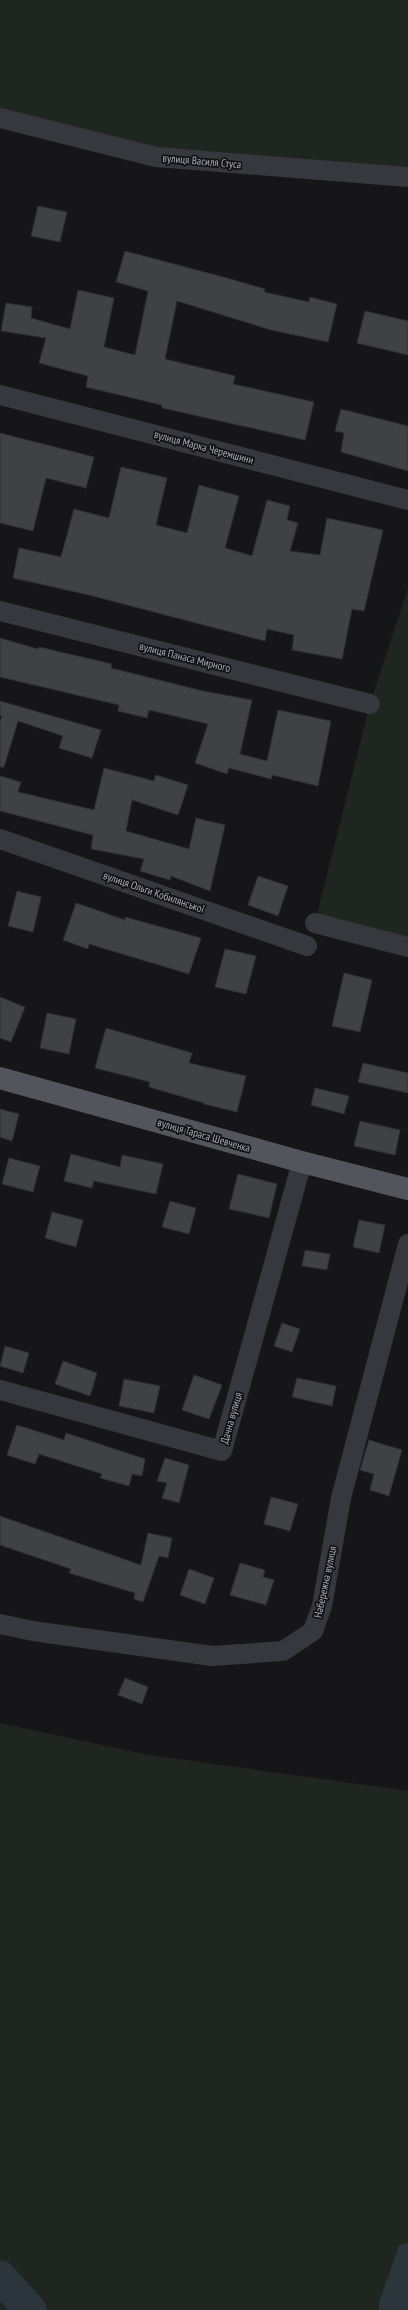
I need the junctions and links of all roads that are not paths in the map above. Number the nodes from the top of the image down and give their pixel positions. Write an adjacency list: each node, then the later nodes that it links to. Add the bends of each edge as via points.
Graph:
1 (0, 118): 2 (street, вулиця Василя Стуса, via 156,157)
2 (408, 177)
3 (0, 394): 4 (street, вулиця Марка Черемшини)
4 (408, 500)
5 (0, 611): 6 (street, вулиця Панаса Мирного)
6 (370, 704)
7 (0, 839): 9 (street, вулиця Ольги Кобилянської)
8 (315, 923): 10 (street)
9 (308, 946)
10 (408, 947)
11 (0, 1078): 12 (main road, вулиця Тараса Шевченка)
12 (302, 1162): 13 (main road, вулиця Тараса Шевченка); 15 (street, Дачна вулиця, via 222,1452)
13 (408, 1189)
14 (408, 1244): 16 (street, Набережна вулиця, via 342,1498 322,1606 313,1631 284,1651 212,1656 32,1631)
15 (0, 1390)
16 (0, 1624)

